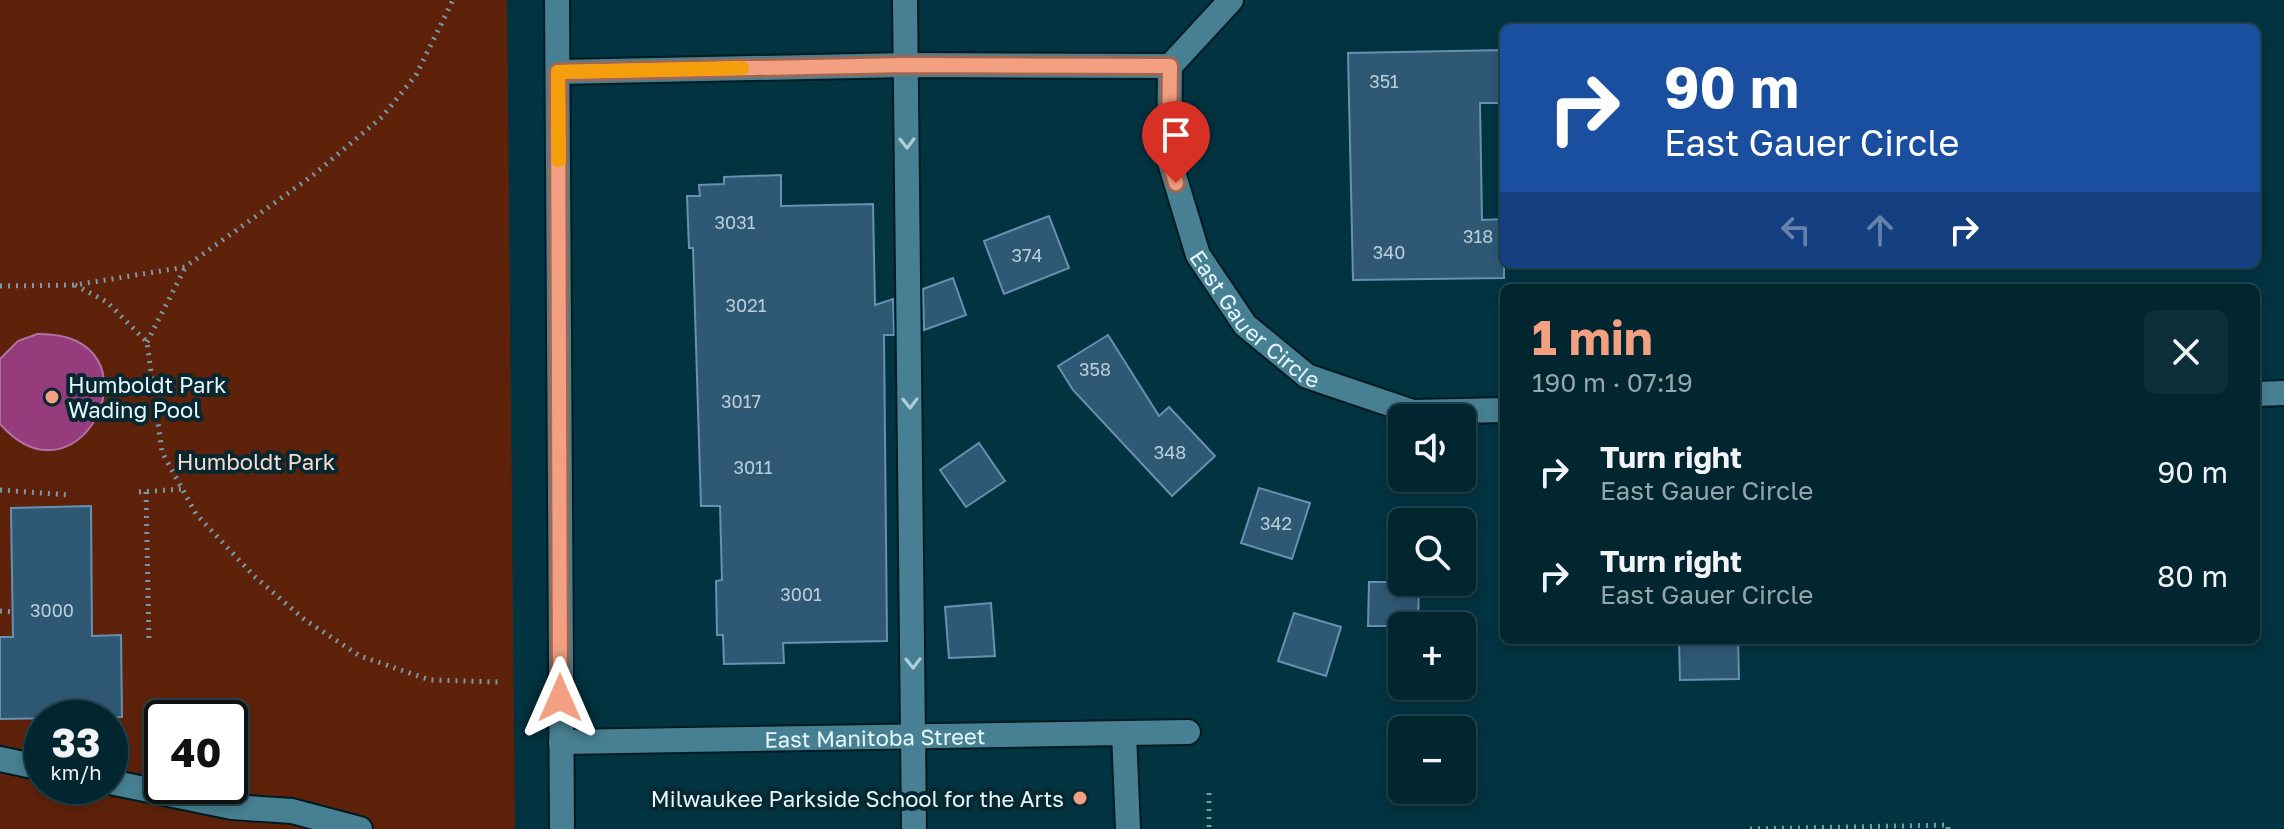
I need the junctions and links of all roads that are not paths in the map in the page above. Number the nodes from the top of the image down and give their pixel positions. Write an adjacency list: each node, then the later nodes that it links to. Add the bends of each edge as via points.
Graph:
1 (557, 0): 6 (street)
2 (905, 0): 4 (street)
3 (1231, 0): 5 (street)
4 (905, 65): 5 (street); 6 (street); 12 (street, one-way to 12)
5 (1170, 66): 9 (street, East Gauer Circle, via 1169,159 1198,255 1245,325 1307,376 1413,412)
6 (558, 72): 13 (street)
7 (2284, 393): 8 (street)
8 (2260, 394)
9 (1500, 410)
10 (1188, 732): 11 (street, East Manitoba Street)
11 (1124, 733): 12 (street, East Manitoba Street); 20 (street)
12 (914, 736): 13 (street, East Manitoba Street); 19 (street)
13 (561, 742): 18 (street)
14 (0, 759): 15 (street)
15 (24, 764)
16 (128, 786): 17 (street, via 232,807 292,811)
17 (360, 829)
18 (562, 829)
19 (914, 829)
20 (1128, 829)

